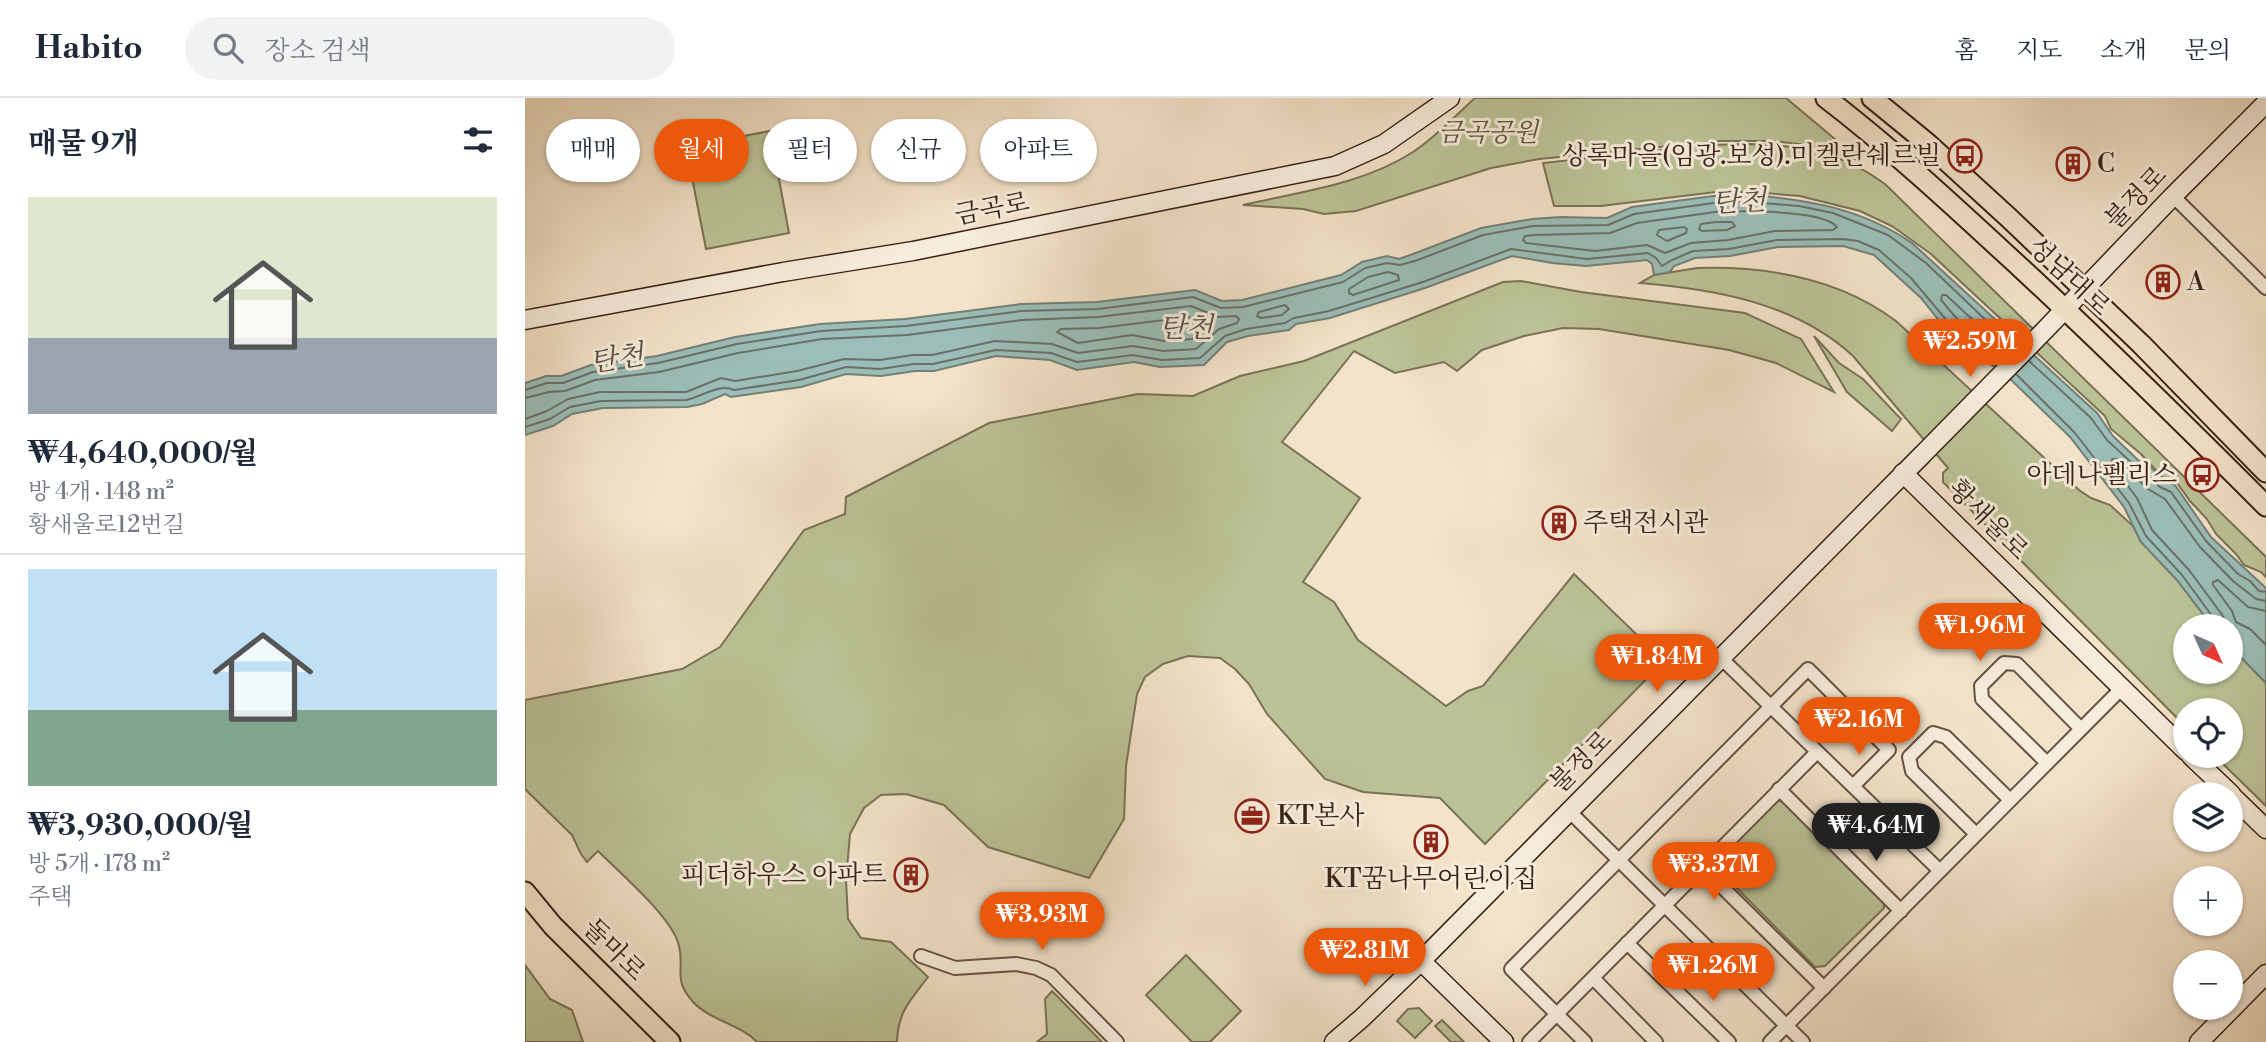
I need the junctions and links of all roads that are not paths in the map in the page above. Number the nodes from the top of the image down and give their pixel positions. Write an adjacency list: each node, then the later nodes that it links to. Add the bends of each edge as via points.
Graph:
1 (1450, 98): 9 (main road, 금곡로, via 1384,144 1335,166 913,251)
2 (1826, 98): 8 (main road, 성남대로, via 1917,172)
3 (1872, 98): 7 (main road, 성남대로, via 1937,152)
4 (2266, 103): 5 (main road, 불정로)
5 (2173, 196): 6 (street); 7 (main road, 불정로)
6 (2266, 288)
7 (2083, 291): 8 (main road, 불정로); 10 (main road, 성남대로)
8 (2065, 309): 11 (main road, 불정로, bridge); 12 (main road, 성남대로)
9 (525, 320)
10 (2266, 472)
11 (1903, 473): 13 (main road, 불정로); 14 (main road, 황새울로)
12 (2266, 506)
13 (1721, 658): 15 (street); 26 (main road, 불정로)
14 (2121, 689): 16 (street); 17 (main road, 황새울로)
15 (1771, 707): 18 (street); 22 (street, via 1808,669 1889,750); 29 (street)
16 (2081, 729): 19 (street); 19 (street, via 2017,664 2004,663 1981,686 1982,699)
17 (2173, 739)
18 (1817, 752): 22 (street); 23 (street)
19 (2047, 763): 24 (street)
20 (2203, 768): 21 (main road)
21 (2218, 782)
22 (1853, 786): 31 (street)
23 (1779, 789): 30 (street); 34 (street)
24 (2010, 800): 28 (street); 28 (street, via 1946,737 1933,733 1909,757 1912,771)
25 (2243, 807): 27 (main road)
26 (1569, 811): 29 (street); 37 (main road, 불정로)
27 (2266, 829)
28 (1976, 834): 31 (street)
29 (1618, 860): 33 (street); 41 (street, via 1511,969)
30 (1702, 867): 33 (street); 40 (street)
31 (1940, 871): 34 (street)
32 (525, 892): 43 (main road, 돌마로)
33 (1664, 906): 35 (street); 42 (street)
34 (1901, 911): 40 (street)
35 (1627, 943): 39 (street); 50 (street)
36 (921, 956): 44 (street, via 955,968 1016,964 1036,968 1051,975)
37 (1421, 961): 45 (main road, 불정로); 46 (main road)
38 (2266, 974): 53 (main road)
39 (1593, 978): 41 (street); 49 (street)
40 (1824, 988): 42 (street)
41 (1557, 1014): 47 (street); 48 (street)
42 (1786, 1026): 51 (street); 52 (street)
43 (670, 1042)
44 (1117, 1042)
45 (1333, 1042)
46 (1504, 1042)
47 (1529, 1042)
48 (1585, 1042)
49 (1656, 1042)
50 (1728, 1042)
51 (1770, 1042)
52 (1803, 1042)
53 (2199, 1042)

